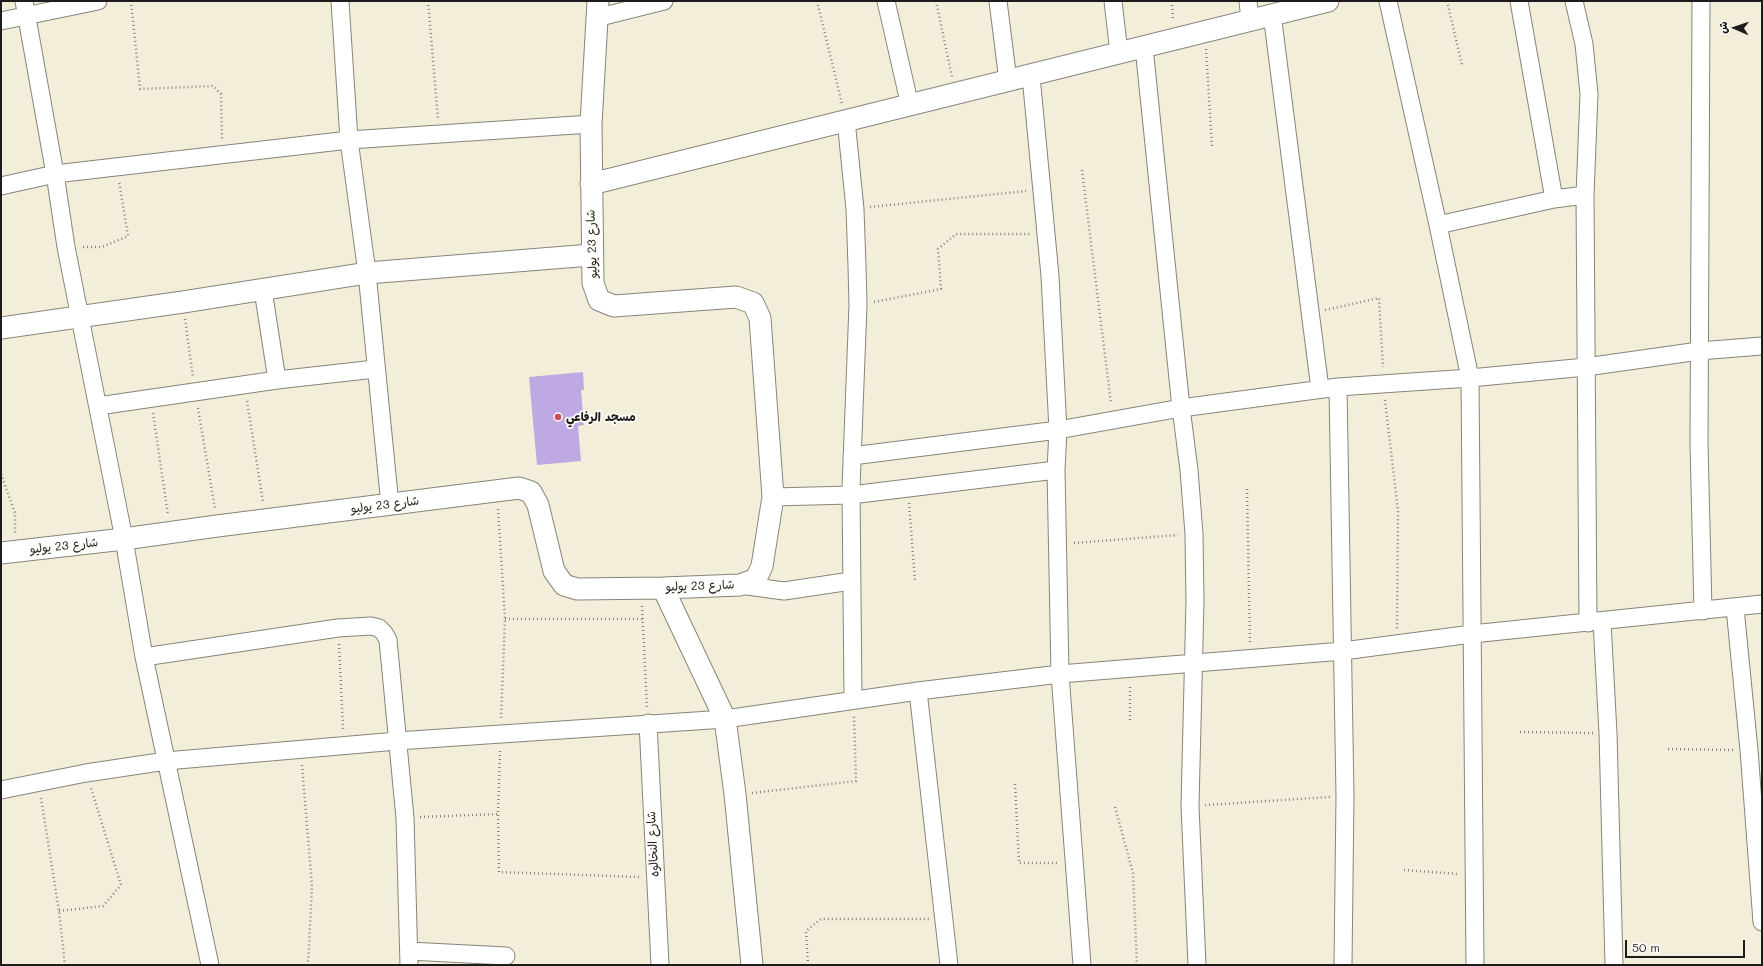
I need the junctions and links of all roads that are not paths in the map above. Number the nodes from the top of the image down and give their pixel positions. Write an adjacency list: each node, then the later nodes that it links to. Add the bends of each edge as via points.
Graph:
1 (98, 1): 12 (street)
2 (340, 1): 24 (street)
3 (664, 1): 13 (street)
4 (886, 1): 21 (street)
5 (998, 1): 20 (street)
6 (1113, 1): 18 (street)
7 (1328, 1): 15 (street)
8 (1388, 1): 30 (street)
9 (1519, 1): 29 (street)
10 (1574, 1): 28 (street, via 1584,44 1589,94)
11 (1701, 1): 37 (street)
12 (26, 9): 16 (street); 25 (street)
13 (597, 9): 23 (street, شارع 23 يوليو)
14 (1249, 11): 15 (street); 17 (street, via 1205,32)
15 (1272, 14): 43 (street)
16 (1, 21)
17 (1144, 47): 18 (street); 45 (street)
18 (1119, 53): 19 (street)
19 (1032, 76): 20 (street); 46 (street, via 1047,234)
20 (1008, 81): 21 (street)
21 (910, 106): 22 (street)
22 (846, 120): 26 (street); 47 (street, via 856,209 858,305)
23 (591, 124): 24 (street); 26 (street, شارع 23 يوليو)
24 (350, 140): 25 (street); 32 (street)
25 (55, 174): 27 (street); 34 (street)
26 (591, 184): 31 (street, شارع 23 يوليو)
27 (1, 186)
28 (1585, 195): 29 (street); 38 (street)
29 (1554, 199): 30 (street)
30 (1438, 225): 40 (street)
31 (591, 255): 32 (street); 50 (street, شارع 23 يوليو, via 593,283 599,300 614,306 736,297 753,303 760,318)
32 (367, 273): 33 (street); 39 (street)
33 (263, 290): 34 (street); 41 (street)
34 (79, 317): 35 (street); 44 (street)
35 (1, 328)
36 (1762, 346): 37 (street)
37 (1699, 351): 38 (street); 59 (street)
38 (1586, 367): 40 (street); 60 (street)
39 (375, 369): 41 (street); 51 (street)
40 (1470, 378): 42 (street); 61 (street)
41 (277, 380): 44 (street)
42 (1338, 387): 43 (street); 62 (street)
43 (1320, 389): 45 (street)
44 (98, 406): 52 (street)
45 (1181, 408): 46 (street); 64 (street, via 1194,534)
46 (1058, 430): 47 (street); 48 (street)
47 (852, 456): 49 (street)
48 (1056, 470): 49 (street); 65 (street)
49 (851, 495): 50 (street); 54 (street)
50 (773, 497): 55 (street, شارع 23 يوليو, via 762,566 756,579)
51 (390, 505): 52 (street, شارع 23 يوليو); 56 (street, شارع 23 يوليو, via 518,488 531,492 538,505 554,571 564,585 577,589)
52 (124, 539): 53 (street, شارع 23 يوليو); 63 (street)
53 (8, 552)
54 (850, 581): 55 (street, via 784,591); 67 (street)
55 (740, 585): 56 (street, شارع 23 يوليو)
56 (663, 588): 68 (street)
57 (1762, 604): 58 (street)
58 (1735, 608): 59 (street); 73 (street)
59 (1703, 611): 60 (street)
60 (1595, 622): 61 (street); 84 (street, via 1608,733)
61 (1472, 634): 62 (street); 83 (street)
62 (1343, 651): 64 (street); 82 (street)
63 (144, 657): 70 (street, via 338,628 379,628 388,640); 71 (street)
64 (1193, 663): 65 (street); 81 (street, via 1190,806)
65 (1060, 674): 66 (street); 80 (street)
66 (918, 691): 67 (street); 79 (street)
67 (853, 700): 68 (street)
68 (725, 719): 69 (street); 78 (street)
69 (648, 723): 70 (street); 77 (street, شارع النخالوه)
70 (397, 741): 71 (street); 75 (street, via 404,818)
71 (166, 761): 72 (street, via 86,773); 76 (street)
72 (1, 790)
73 (1762, 922)
74 (506, 956): 75 (street)
75 (409, 958)
76 (210, 965)
77 (660, 965)
78 (752, 965)
79 (949, 965)
80 (1082, 965)
81 (1197, 965)
82 (1343, 965)
83 (1475, 965)
84 (1614, 965)

